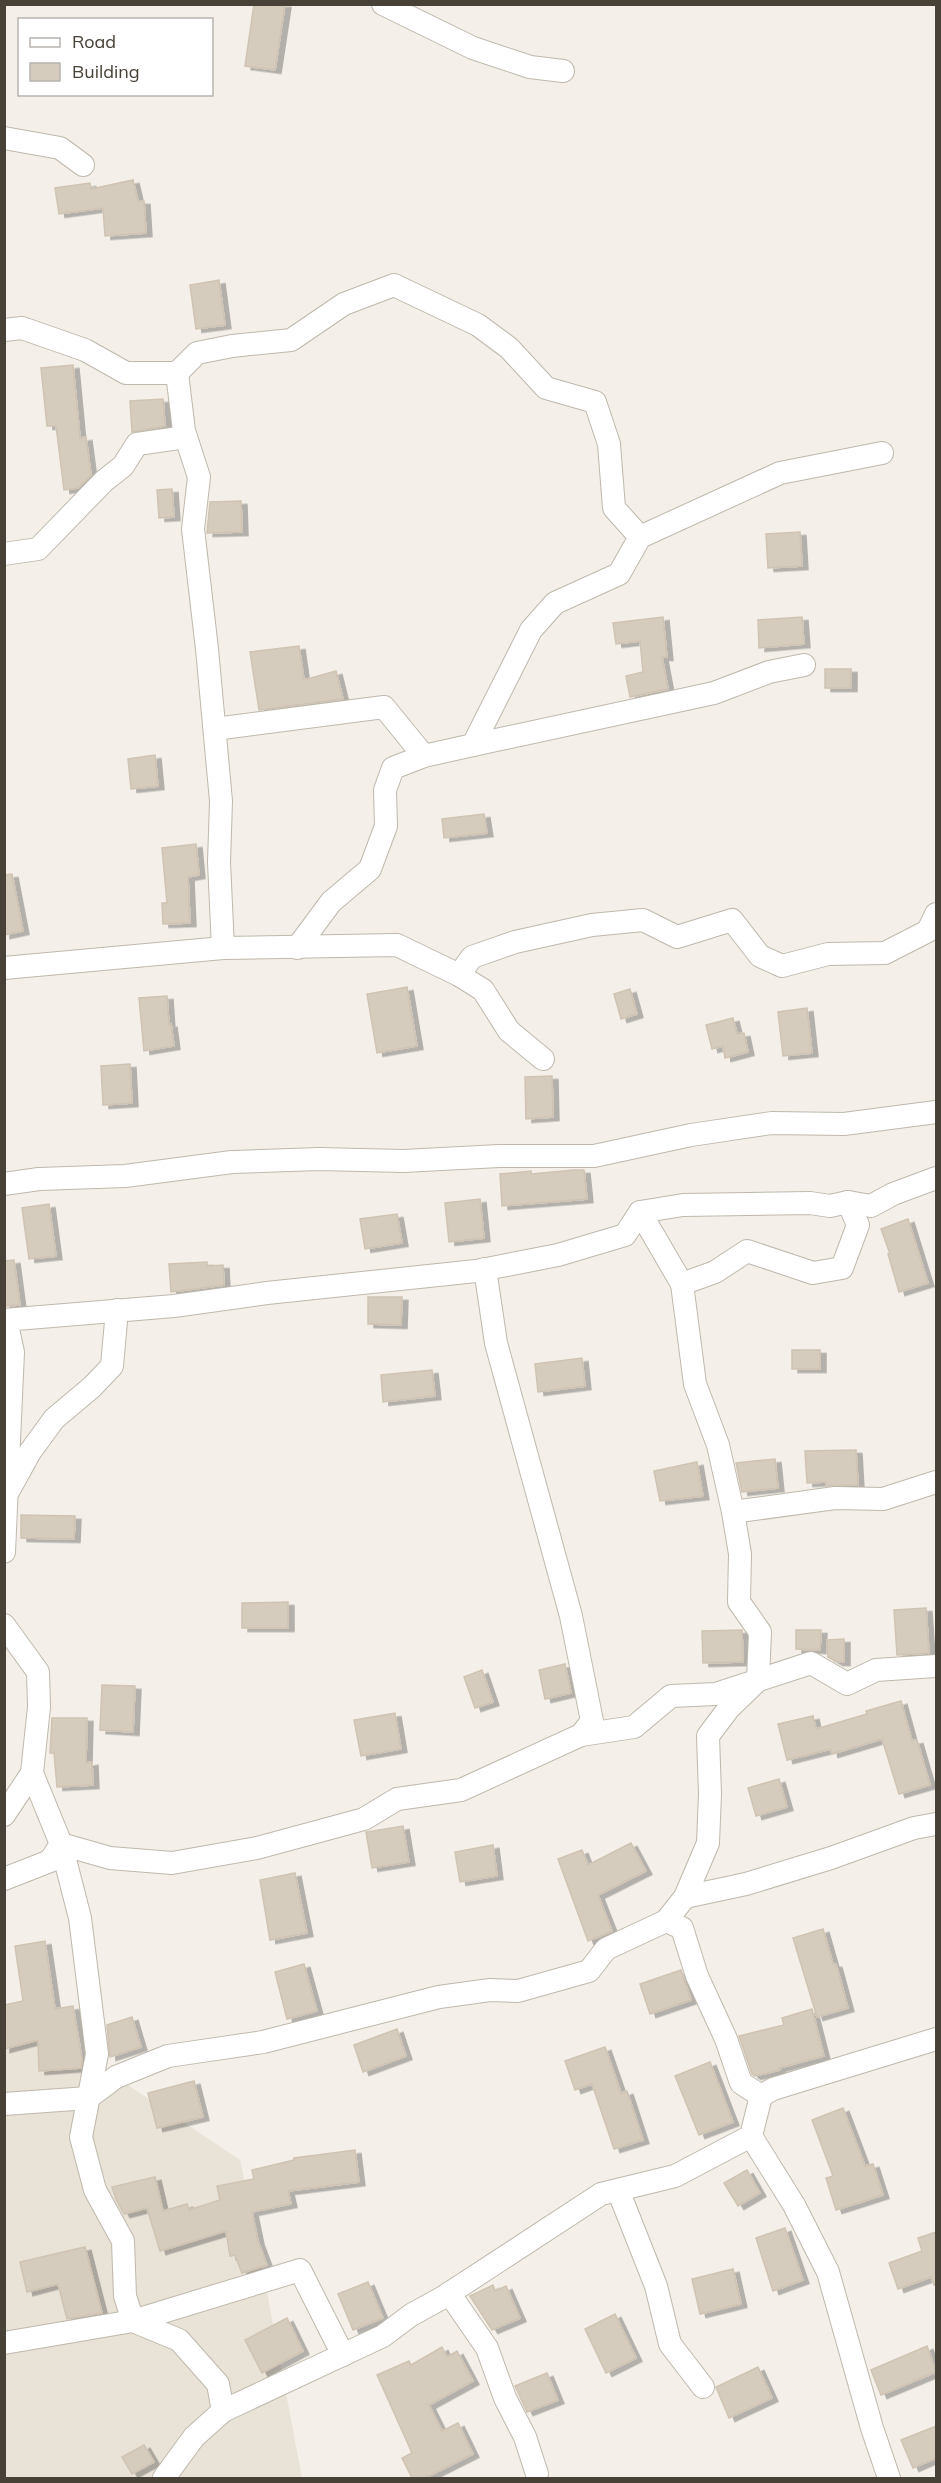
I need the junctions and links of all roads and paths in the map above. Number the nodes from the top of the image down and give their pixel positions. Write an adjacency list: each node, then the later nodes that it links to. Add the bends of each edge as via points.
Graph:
1 (383, 4): 2 (street, via 473,48 530,67)
2 (563, 71)
3 (4, 138): 4 (street, via 60,148)
4 (82, 165)
5 (4, 330): 6 (street, via 22,328 85,350 126,373)
6 (177, 373): 7 (street); 9 (street, via 197,353 291,340 344,304 394,285 478,325 509,348 546,387 595,402 609,444 614,508)
7 (186, 437): 10 (street, via 137,444 123,466 38,549); 12 (street, via 198,477 193,529)
8 (882, 453): 9 (street, via 780,473)
9 (639, 537): 13 (street, via 619,574 555,603 531,630)
10 (4, 554)
11 (804, 665): 13 (street, via 769,672 714,693)
12 (215, 729): 14 (street, via 384,707); 16 (street, via 221,801)
13 (473, 745): 14 (street)
14 (424, 756): 17 (street, via 393,768 385,790 386,826 370,869 331,902)
15 (936, 914): 19 (street, via 928,932 885,953 828,954 782,966 759,956 732,920 677,938 644,920 592,925 515,942 472,957)
16 (223, 948): 17 (street); 18 (street)
17 (297, 948): 19 (street, via 397,945)
18 (4, 968)
19 (459, 975): 20 (street, via 483,990 509,1031)
20 (543, 1059)
21 (936, 1112): 23 (street, via 844,1125 772,1123 594,1156 232,1162 125,1176)
22 (936, 1178): 24 (street, via 871,1206)
23 (4, 1184)
24 (848, 1202): 25 (street, via 830,1206 683,1204); 27 (street, via 858,1225 842,1268 813,1273 747,1251 715,1272)
25 (640, 1212): 26 (street, via 625,1235 558,1255); 27 (street)
26 (485, 1269): 28 (street); 37 (street, via 496,1343 571,1616 592,1721)
27 (682, 1284): 32 (street, via 695,1384 718,1445)
28 (117, 1310): 29 (street); 31 (street, via 112,1366 54,1419)
29 (5, 1320): 31 (street, via 13,1352)
30 (936, 1482): 32 (street, via 884,1499 835,1498)
31 (7, 1494): 33 (street)
32 (733, 1512): 36 (street, via 740,1554 739,1602 760,1632)
33 (4, 1552)
34 (4, 1625): 38 (street, via 38,1672 39,1707)
35 (936, 1666): 36 (street, via 876,1670 847,1684 811,1663)
36 (758, 1680): 37 (street, via 716,1694 671,1696 634,1727); 43 (street, via 708,1736 708,1843)
37 (581, 1735): 41 (street, via 461,1790 397,1799 364,1819 257,1848 172,1863 110,1858)
38 (32, 1773): 39 (street); 41 (street)
39 (4, 1815)
40 (936, 1824): 43 (street, via 746,1884)
41 (62, 1844): 42 (street, via 50,1861); 47 (street, via 80,1918 97,2054)
42 (4, 1879)
43 (685, 1897): 44 (street)
44 (666, 1921): 46 (street, via 682,1929 741,2084); 47 (street, via 606,1949 589,1971 518,1991 490,1990 439,1997 263,2042 168,2056 116,2077)
45 (936, 2039): 46 (street)
46 (761, 2096): 49 (street)
47 (88, 2098): 48 (street); 52 (street, via 81,2138 96,2190 123,2241 125,2296)
48 (4, 2104)
49 (751, 2136): 50 (street, via 675,2176); 59 (street, via 794,2205 828,2272)
50 (618, 2190): 51 (street, via 601,2194); 55 (street, via 656,2286 670,2344)
51 (449, 2293): 54 (street); 57 (street, via 487,2348)
52 (133, 2321): 53 (street); 54 (street, via 300,2270); 56 (street, via 179,2340 218,2384)
53 (4, 2343)
54 (344, 2355): 56 (street)
55 (703, 2387)
56 (223, 2411): 58 (street, via 194,2437)
57 (537, 2474)
58 (164, 2478)
59 (889, 2478)

